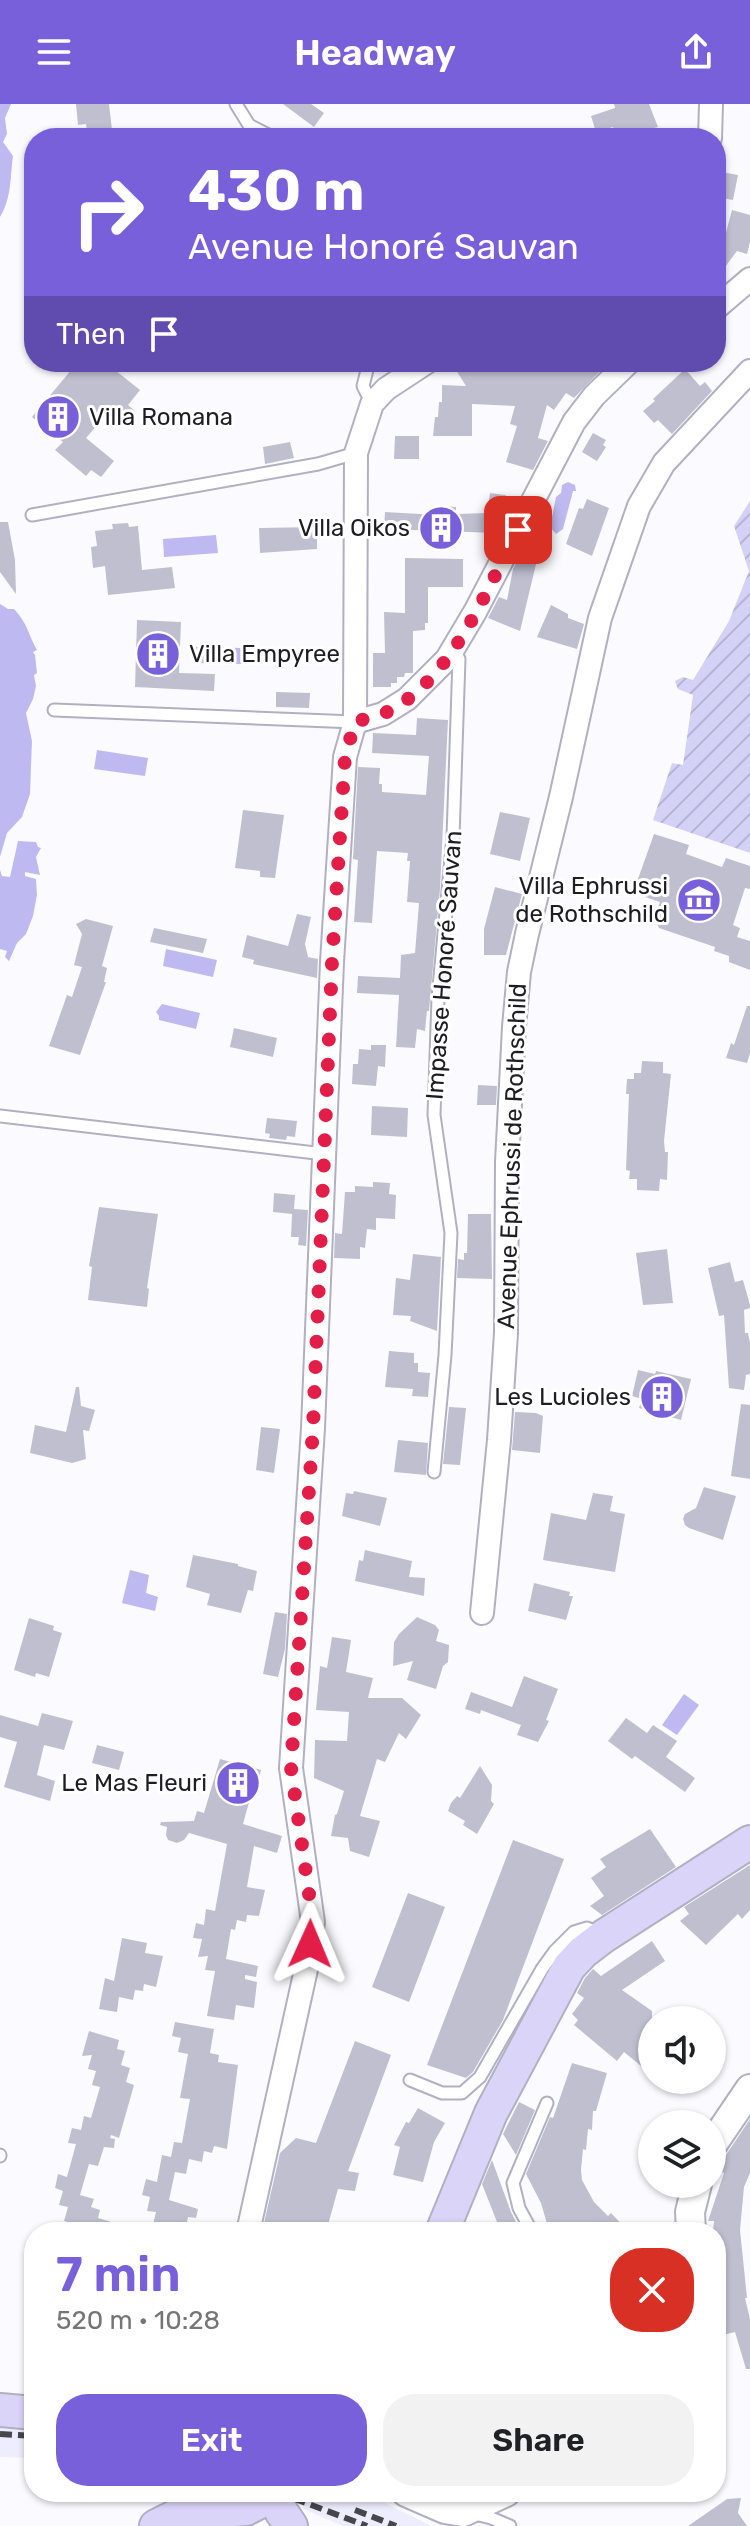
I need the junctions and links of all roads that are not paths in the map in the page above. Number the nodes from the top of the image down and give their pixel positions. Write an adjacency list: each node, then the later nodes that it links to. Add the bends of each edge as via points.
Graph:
1 (236, 104): 3 (lane)
2 (711, 104): 4 (street)
3 (255, 128)
4 (710, 128)
5 (750, 279): 6 (street)
6 (726, 299)
7 (750, 371): 20 (street, Avenue Ephrussi de Rothschild, via 664,463 639,506 600,618 524,947 507,1162 506,1333)
8 (366, 372): 11 (lane, via 363,386)
9 (412, 372): 11 (street)
10 (619, 372): 14 (street, via 574,422)
11 (372, 404): 12 (street)
12 (356, 453): 13 (lane); 16 (street)
13 (32, 515)
14 (453, 649): 16 (street, via 407,699 383,714); 19 (lane, Impasse Honoré Sauvan, via 459,659 454,822 434,1115 451,1233)
15 (54, 710): 16 (lane)
16 (355, 722): 18 (street, via 345,757)
17 (0, 1116): 18 (lane)
18 (324, 1154): 28 (street, via 291,1768 313,1922)
19 (434, 1472)
20 (482, 1613)
21 (750, 1842): 22 (main road)
22 (604, 1936): 23 (lane, via 587,1928 574,1932 555,1951 480,2077 462,2093 442,2093); 29 (main road, via 569,1967 491,2113)
23 (410, 2080)
24 (750, 2089): 26 (street)
25 (547, 2103): 30 (lane, via 513,2183)
26 (726, 2124)
27 (694, 2198): 31 (street)
28 (250, 2222)
29 (446, 2222)
30 (527, 2222)
31 (690, 2222)
32 (0, 2410): 33 (main road)
33 (24, 2412)
34 (429, 2502): 37 (street)
35 (492, 2502): 37 (street)
36 (276, 2506): 38 (main road, via 180,2514)
37 (468, 2519): 39 (lane, via 491,2518)
38 (156, 2526)
39 (510, 2526)

